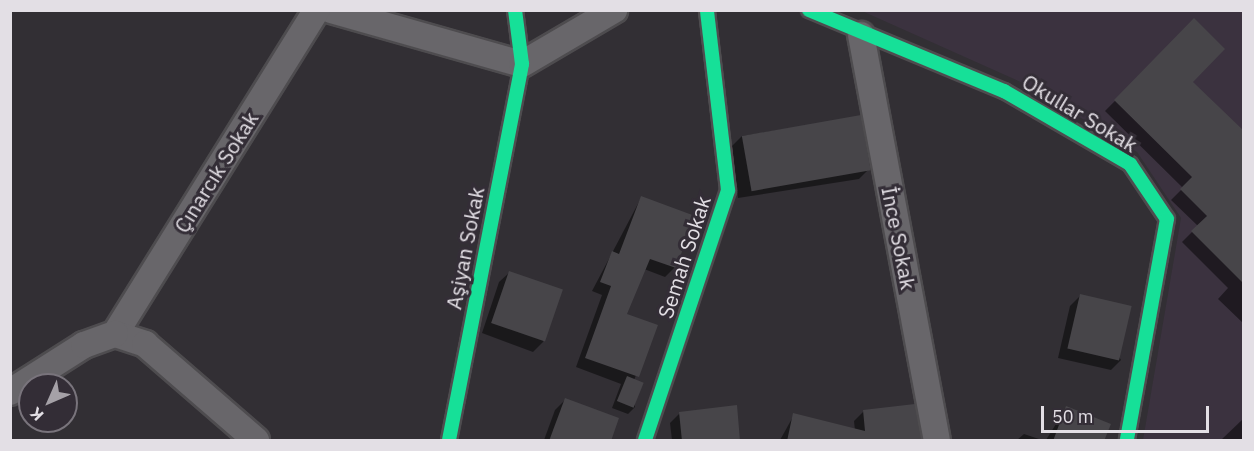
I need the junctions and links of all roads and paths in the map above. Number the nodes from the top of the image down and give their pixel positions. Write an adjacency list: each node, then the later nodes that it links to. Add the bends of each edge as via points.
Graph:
1 (317, 10): 9 (street, Çınarcık Sokak)
2 (331, 10): 8 (street)
3 (515, 10): 8 (street, Aşiyan Sokak)
4 (614, 10): 8 (street)
5 (707, 10): 13 (street, Semah Sokak, via 728,190)
6 (809, 10): 7 (street, Okullar Sokak)
7 (861, 35): 14 (street, İnce Sokak); 15 (street, Okullar Sokak, via 1004,91 1130,164 1167,219)
8 (522, 64): 12 (street, Aşiyan Sokak)
9 (115, 334): 10 (street, via 84,345); 11 (street, via 145,344)
10 (10, 392)
11 (256, 441)
12 (449, 441)
13 (645, 441)
14 (937, 441)
15 (1127, 441)

